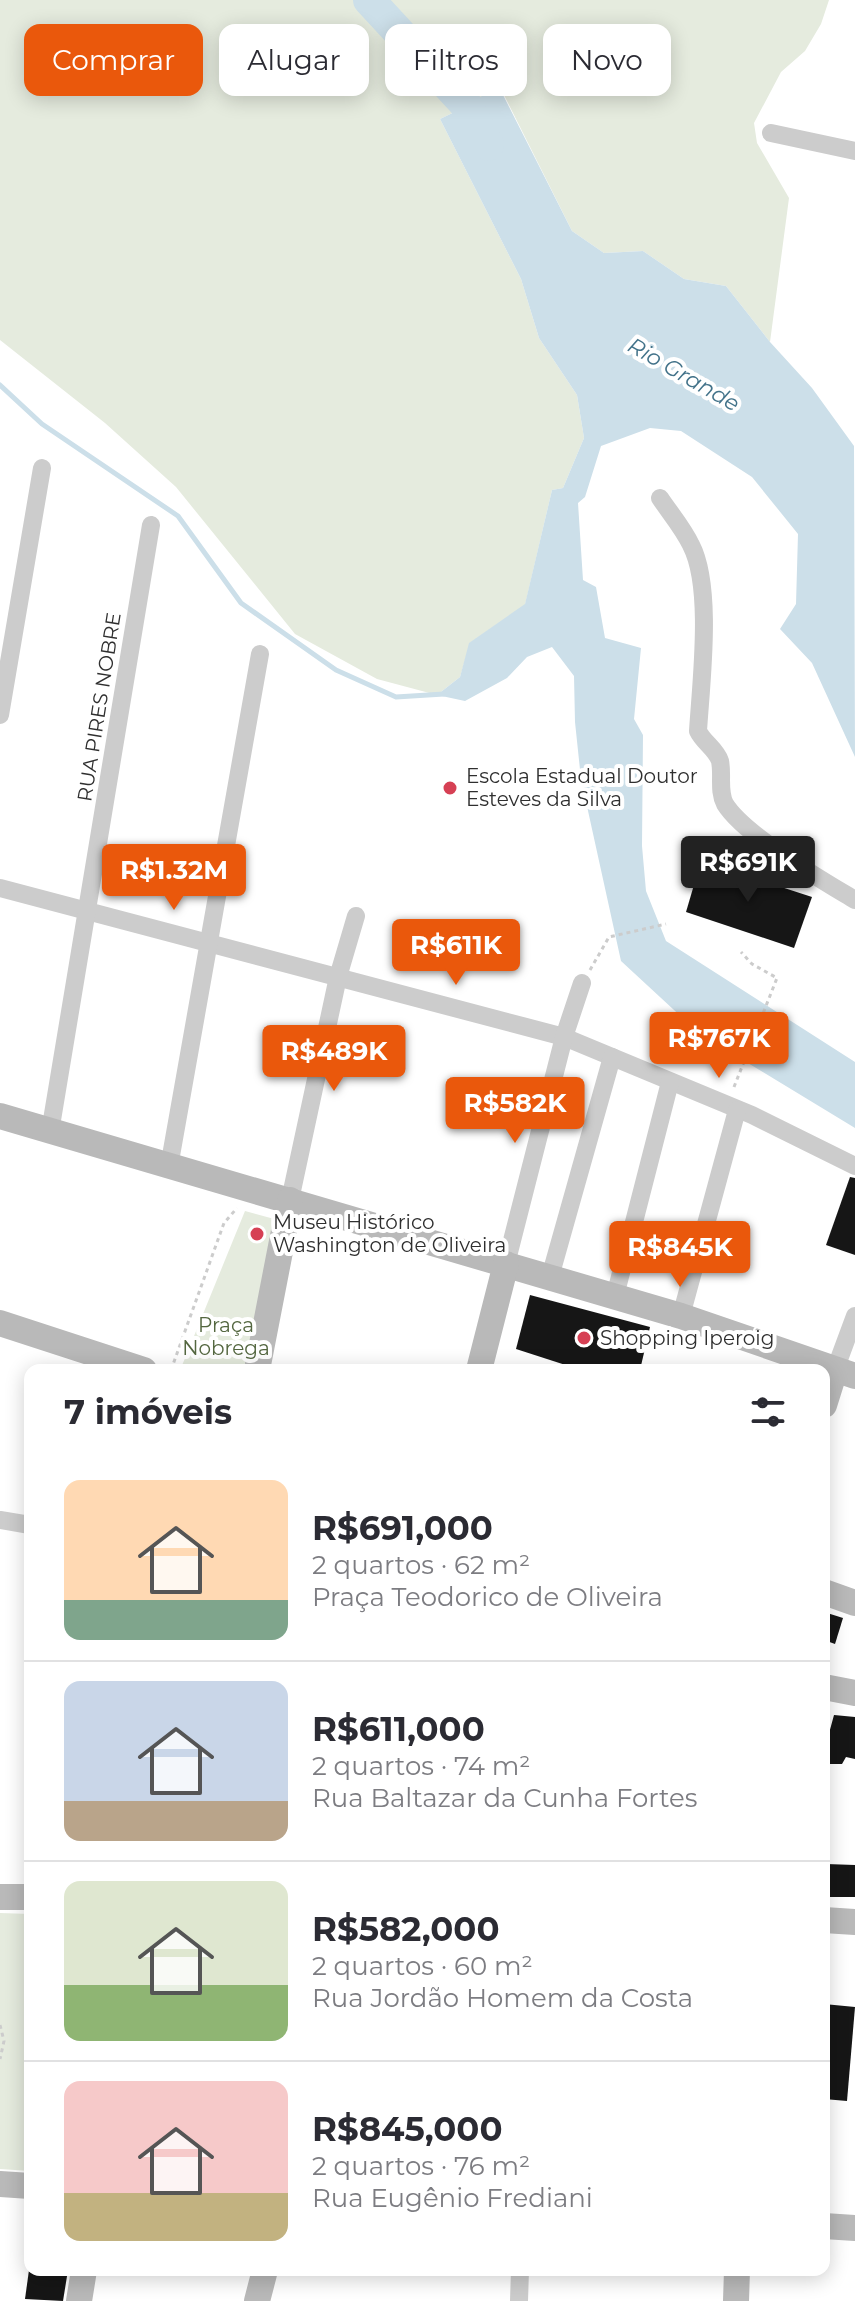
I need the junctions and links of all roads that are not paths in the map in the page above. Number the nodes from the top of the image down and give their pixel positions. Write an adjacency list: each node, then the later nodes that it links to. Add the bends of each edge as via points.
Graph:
1 (771, 133): 2 (street)
2 (855, 151)
3 (42, 468): 7 (street)
4 (660, 498): 9 (street, via 693,547 703,590 698,731 718,756 721,795 741,824)
5 (151, 525): 10 (street, RUA PIRES NOBRE)
6 (260, 654): 12 (street)
7 (0, 715)
8 (0, 888): 10 (street)
9 (855, 900)
10 (87, 911): 12 (street); 20 (street, RUA PIRES NOBRE)
11 (356, 916): 13 (street)
12 (210, 943): 13 (street); 22 (street)
13 (338, 977): 15 (street); 23 (street)
14 (582, 983): 15 (street)
15 (564, 1037): 16 (street); 24 (street)
16 (612, 1057): 17 (street); 25 (street)
17 (670, 1082): 18 (street); 26 (street)
18 (737, 1110): 21 (street); 27 (street)
19 (0, 1116): 20 (street)
20 (50, 1132): 22 (street)
21 (855, 1166)
22 (169, 1167): 23 (street)
23 (290, 1200): 24 (street); 31 (street)
24 (506, 1264): 25 (street); 32 (street)
25 (550, 1277): 26 (street)
26 (615, 1296): 27 (street)
27 (681, 1316): 33 (street)
28 (855, 1316): 34 (street)
29 (0, 1323): 30 (street)
30 (126, 1364)
31 (258, 1364)
32 (481, 1364)
33 (819, 1364)
34 (845, 1373): 35 (street)
35 (830, 1396)
36 (0, 1520): 37 (street)
37 (24, 1524)
38 (830, 1594): 39 (street)
39 (855, 1603)
40 (830, 1688): 41 (street)
41 (855, 1693)
42 (0, 1897): 43 (street)
43 (24, 1897)
44 (830, 1920): 45 (street)
45 (855, 1922)
46 (0, 2184): 47 (street)
47 (24, 2186)
48 (830, 2226): 49 (street)
49 (855, 2228)
50 (83, 2276): 54 (street)
51 (263, 2276): 55 (street)
52 (520, 2276): 56 (street)
53 (737, 2276): 57 (street)
54 (79, 2301)
55 (257, 2301)
56 (519, 2301)
57 (736, 2301)

